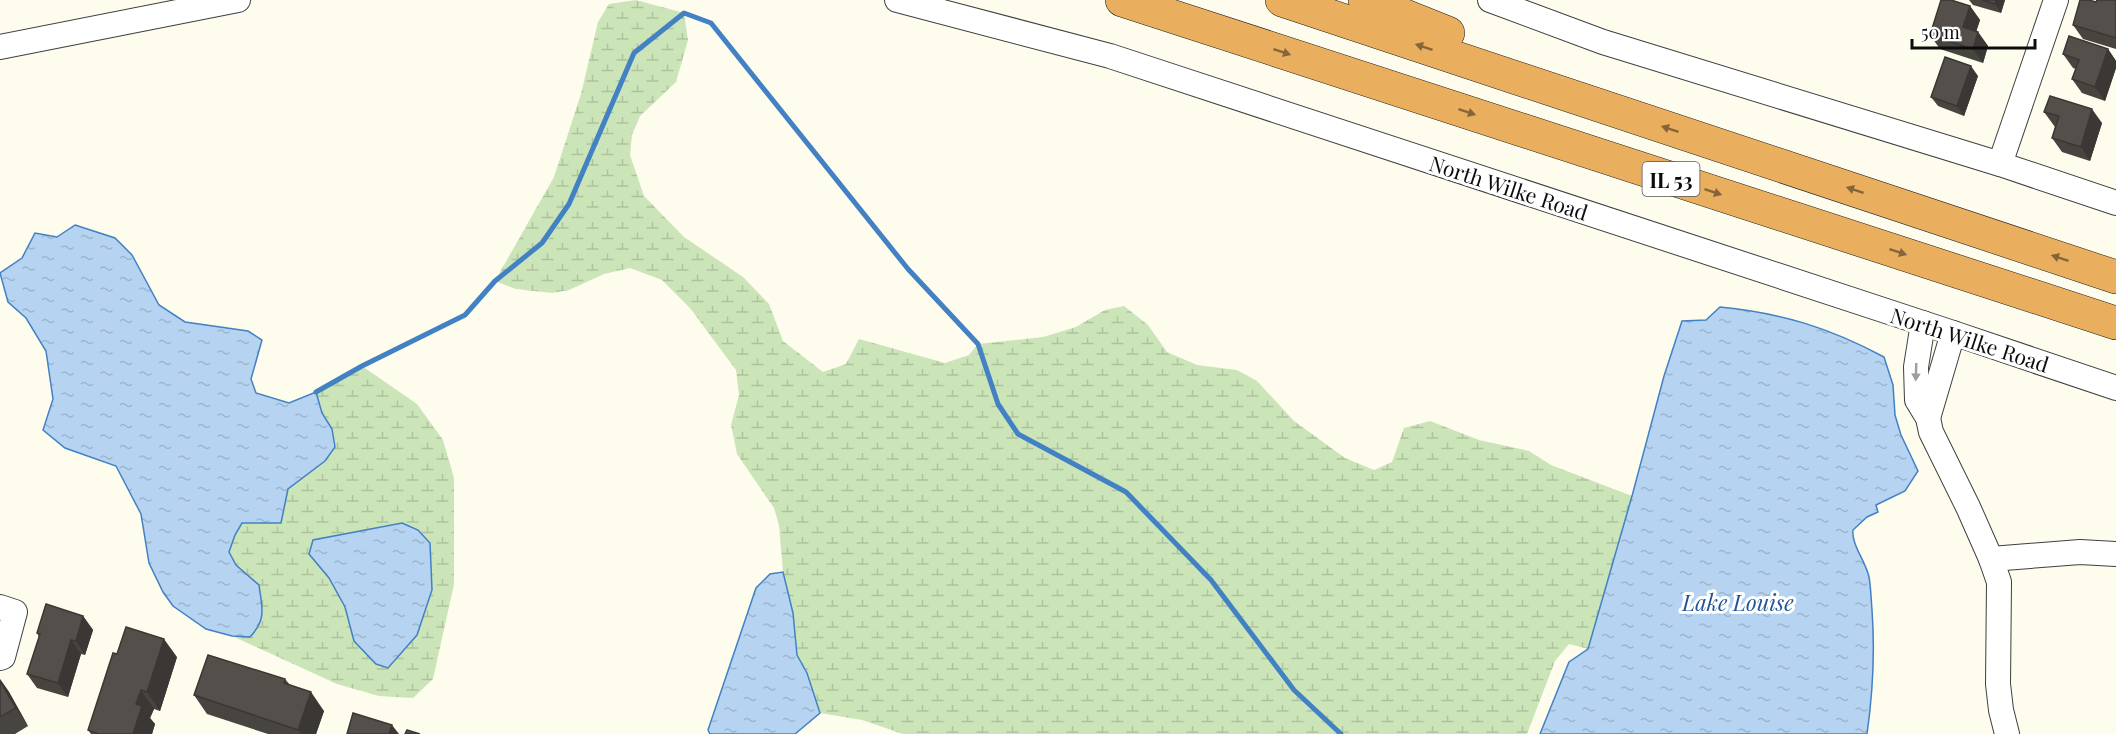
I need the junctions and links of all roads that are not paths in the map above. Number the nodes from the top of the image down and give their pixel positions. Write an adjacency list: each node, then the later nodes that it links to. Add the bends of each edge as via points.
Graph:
1 (238, 0): 10 (street)
2 (897, 0): 15 (street, North Wilke Road, via 1120,59)
3 (1098, 0): 9 (highway)
4 (1122, 0): 9 (highway, IL 53)
5 (1282, 0): 11 (highway, IL 53, one-way to 5)
6 (1365, 0): 11 (highway, via 1455,36)
7 (1490, 0): 12 (street, via 1603,42)
8 (2056, 0): 12 (street)
9 (1226, 34): 16 (highway, IL 53, one-way to 16)
10 (0, 47)
11 (1520, 79): 14 (highway, IL 53, one-way to 11)
12 (2000, 164): 13 (street)
13 (2116, 203)
14 (2116, 277)
15 (1923, 323): 17 (street, North Wilke Road); 19 (street, one-way to 19, via 1916,368 1917,400)
16 (2116, 323)
17 (1953, 333): 18 (street, North Wilke Road); 19 (street)
18 (2116, 388)
19 (1928, 418): 21 (street)
20 (2116, 554): 21 (street, via 2080,552)
21 (1991, 559): 24 (street, via 1999,582 1998,684)
22 (0, 607): 23 (street, via 15,612)
23 (0, 658)
24 (2007, 734)

